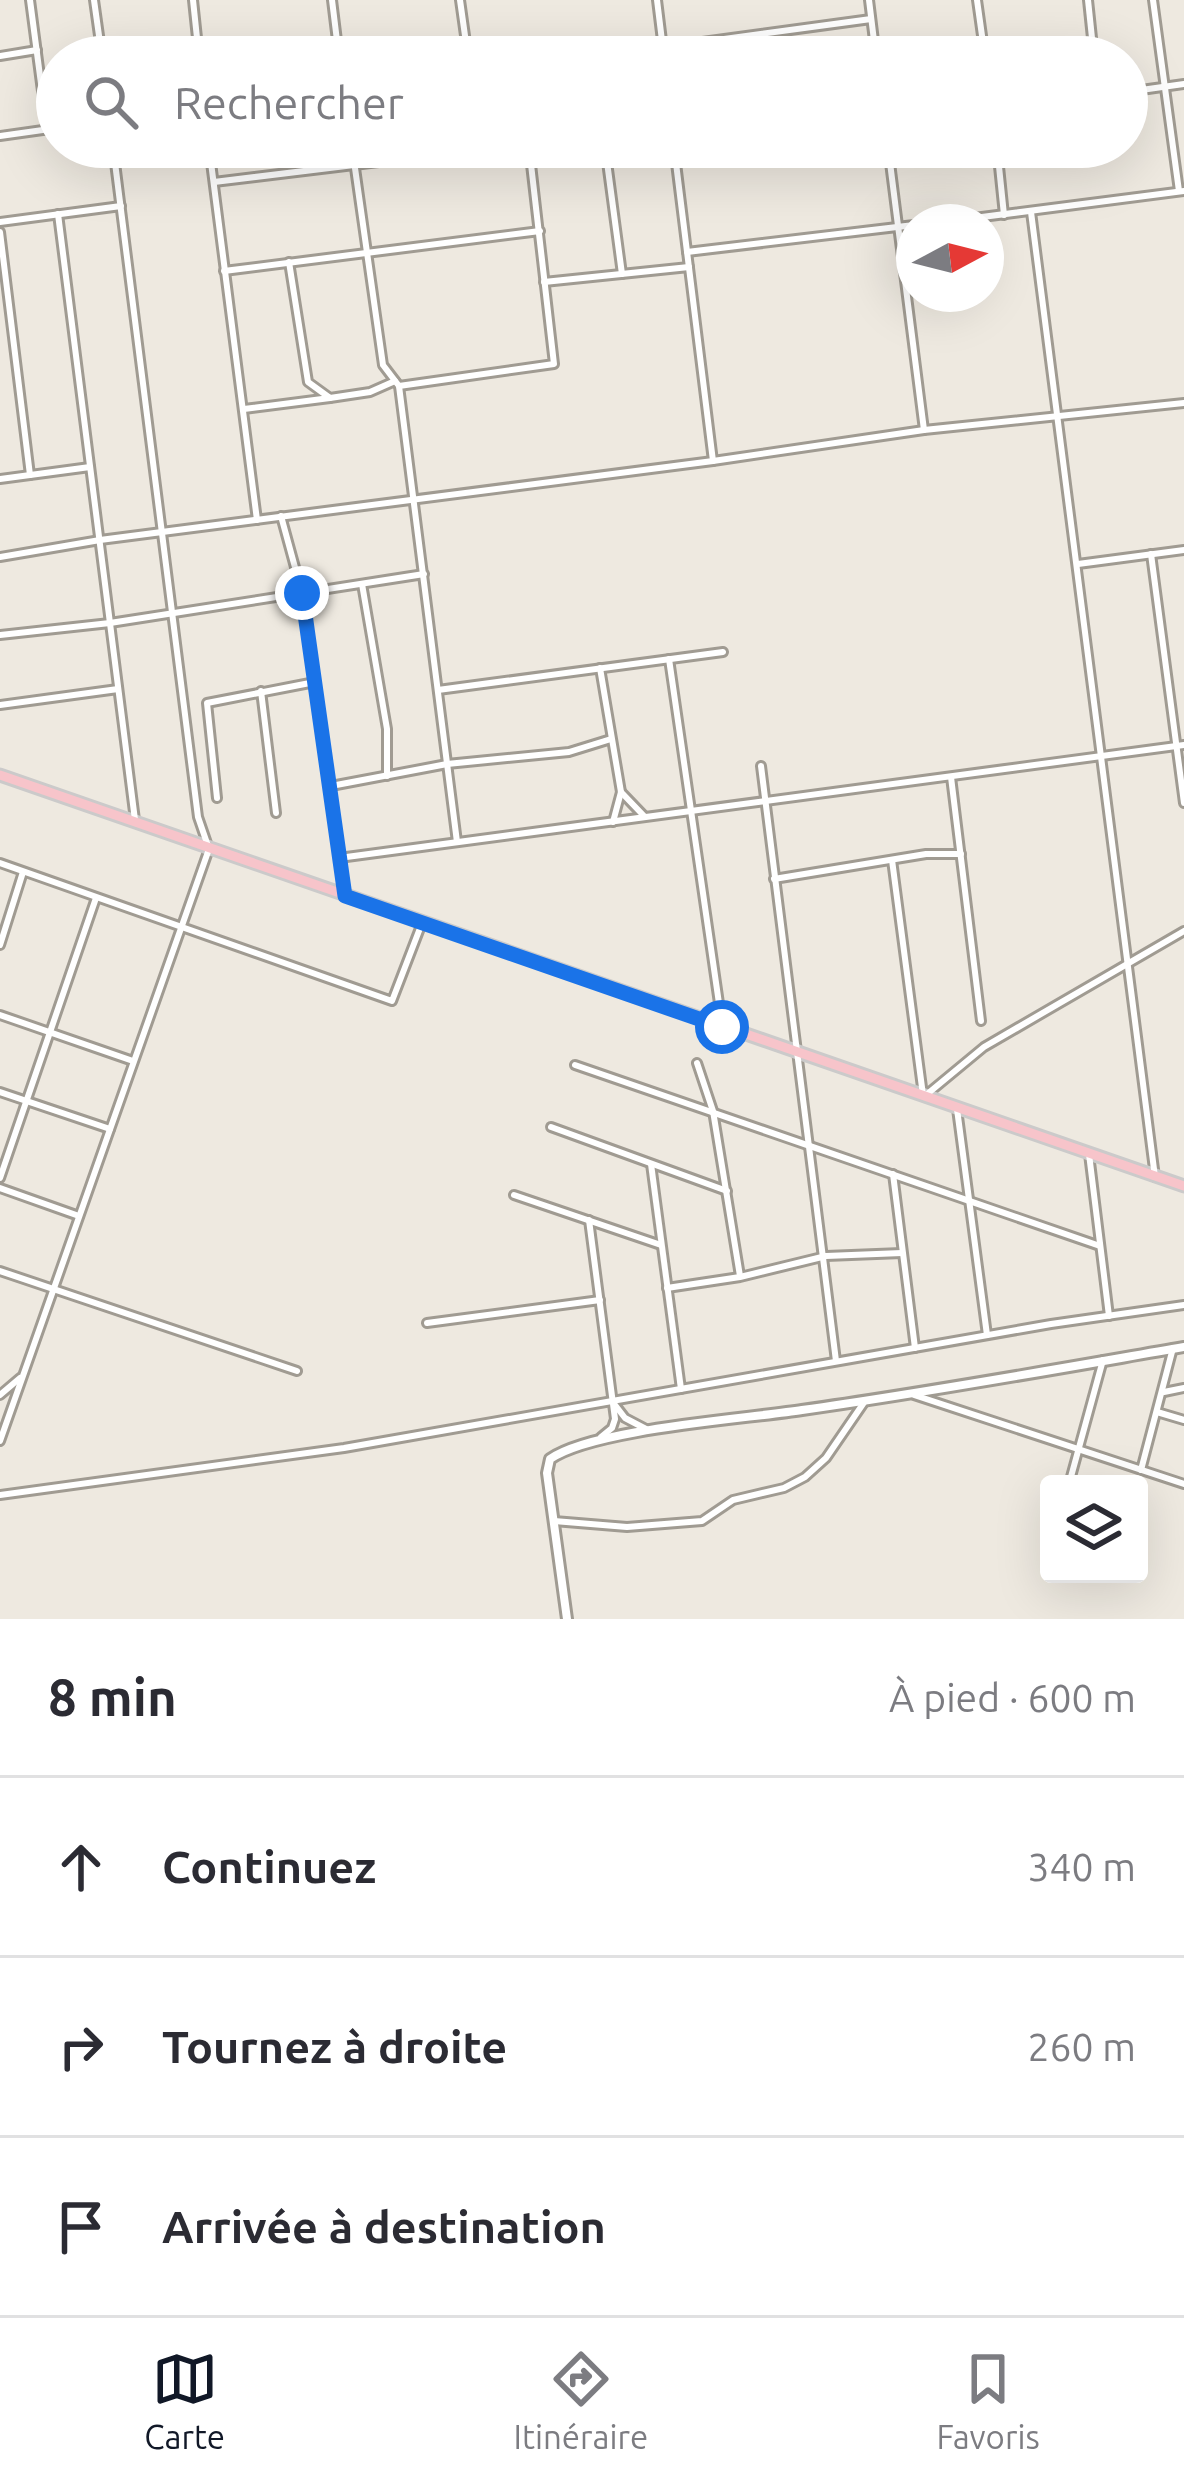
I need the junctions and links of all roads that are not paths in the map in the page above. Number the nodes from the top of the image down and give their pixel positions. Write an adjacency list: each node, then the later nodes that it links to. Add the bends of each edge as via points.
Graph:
1 (30, 0): 21 (street)
2 (94, 0): 12 (street)
3 (193, 0): 13 (street)
4 (332, 0): 14 (street)
5 (460, 0): 15 (street)
6 (657, 0): 16 (street)
7 (869, 0): 11 (street)
8 (977, 0): 19 (street)
9 (1088, 0): 20 (street)
10 (1154, 0): 25 (street)
11 (871, 19): 17 (street); 18 (street)
12 (98, 36)
13 (197, 36)
14 (336, 36)
15 (465, 36)
16 (662, 36)
17 (764, 36)
18 (873, 36)
19 (982, 36)
20 (1092, 36)
21 (36, 43)
22 (36, 50): 23 (street)
23 (0, 56)
24 (1184, 84): 25 (street)
25 (1166, 87): 26 (street); 39 (street)
26 (1148, 89)
27 (36, 131): 28 (street)
28 (0, 136)
29 (116, 168): 41 (street)
30 (211, 168): 38 (street)
31 (339, 168): 38 (street)
32 (356, 168): 50 (street)
33 (532, 168): 48 (street)
34 (607, 168): 55 (street)
35 (676, 168): 51 (street)
36 (891, 168): 42 (street)
37 (999, 168): 40 (street)
38 (213, 183): 54 (street)
39 (1182, 191): 43 (street)
40 (1003, 204)
41 (121, 206): 44 (street); 73 (street)
42 (896, 211)
43 (1031, 212): 45 (street); 64 (street)
44 (58, 214): 46 (street); 67 (street)
45 (1004, 215)
46 (0, 222)
47 (896, 227): 51 (street)
48 (540, 231): 50 (street); 56 (street)
49 (0, 232): 68 (street)
50 (368, 252): 52 (street); 59 (street, via 383,364)
51 (687, 252): 53 (street)
52 (289, 262): 54 (street); 58 (street)
53 (689, 267): 55 (street); 66 (street)
54 (224, 271): 63 (street)
55 (622, 274): 56 (street)
56 (544, 282): 59 (street, via 554,364)
57 (909, 312): 65 (street)
58 (308, 382): 60 (street); 61 (street)
59 (397, 384): 60 (street); 70 (street)
60 (330, 398): 61 (street)
61 (296, 400): 63 (street)
62 (1184, 403): 64 (street)
63 (243, 410): 72 (street)
64 (1060, 417): 65 (street); 78 (street)
65 (924, 430): 66 (street)
66 (713, 461): 70 (street)
67 (90, 467): 68 (street); 74 (street)
68 (31, 475): 69 (street)
69 (0, 479)
70 (411, 502): 71 (street); 79 (street)
71 (281, 516): 72 (street); 81 (street)
72 (257, 520): 73 (street)
73 (163, 532): 74 (street); 82 (street)
74 (100, 541): 77 (street); 83 (street)
75 (1184, 550): 76 (street)
76 (1151, 554): 78 (street); 94 (street)
77 (0, 557)
78 (1078, 564): 95 (street)
79 (424, 574): 80 (street); 91 (street)
80 (362, 584): 81 (street); 99 (street, via 387,729)
81 (302, 593): 82 (street); 88 (street)
82 (174, 613): 83 (street); 112 (street)
83 (110, 623): 84 (street); 89 (street)
84 (0, 635)
85 (723, 652): 86 (street)
86 (669, 659): 87 (street); 106 (street)
87 (600, 668): 91 (street); 93 (street)
88 (315, 682): 90 (street); 101 (street)
89 (118, 689): 92 (street); 110 (street)
90 (261, 691): 103 (street, via 207,703); 107 (street)
91 (438, 691): 96 (street)
92 (0, 705)
93 (611, 739): 96 (street, via 569,752); 102 (street)
94 (1180, 746): 95 (street); 105 (street)
95 (1102, 757): 100 (street); 125 (street)
96 (447, 764): 99 (street); 111 (street)
97 (761, 766): 104 (street)
98 (0, 775): 110 (main road)
99 (387, 776): 101 (street)
100 (951, 778): 104 (street); 113 (street)
101 (329, 787): 114 (street)
102 (621, 792): 108 (street); 109 (street)
103 (217, 798)
104 (765, 802): 106 (street); 118 (street)
105 (1184, 803)
106 (691, 811): 108 (street); 128 (street)
107 (276, 813)
108 (644, 816): 109 (street)
109 (613, 822): 111 (street)
110 (136, 824): 112 (main road)
111 (457, 842): 114 (street)
112 (208, 849): 119 (main road); 122 (street)
113 (961, 854): 115 (street); 127 (street)
114 (339, 858): 119 (street)
115 (892, 860): 118 (street); 135 (street)
116 (0, 863): 117 (street)
117 (23, 872): 120 (street); 124 (street)
118 (774, 879): 130 (street)
119 (345, 896): 121 (main road)
120 (96, 898): 122 (street); 129 (street)
121 (422, 923): 122 (street, via 392,1001); 128 (main road)
122 (181, 928): 131 (street)
123 (1184, 931): 125 (street)
124 (0, 945)
125 (1129, 966): 135 (street, via 984,1046); 145 (street)
126 (0, 1016): 129 (street)
127 (981, 1021)
128 (722, 1027): 130 (main road)
129 (51, 1033): 131 (street); 136 (street)
130 (795, 1052): 135 (main road); 141 (street)
131 (135, 1061): 140 (street)
132 (697, 1063): 138 (street)
133 (575, 1065): 138 (street)
134 (0, 1092): 136 (street)
135 (923, 1097): 137 (main road)
136 (27, 1101): 140 (street); 146 (street)
137 (957, 1109): 142 (main road); 151 (street)
138 (712, 1111): 141 (street); 149 (street)
139 (551, 1127): 143 (street)
140 (110, 1129): 152 (street)
141 (807, 1143): 144 (street); 157 (street)
142 (1089, 1154): 145 (main road); 155 (street)
143 (650, 1164): 149 (street); 154 (street)
144 (893, 1174): 151 (street); 156 (street)
145 (1156, 1177): 147 (main road)
146 (0, 1178)
147 (1184, 1186)
148 (0, 1188): 152 (street)
149 (728, 1191): 159 (street)
150 (514, 1195): 153 (street)
151 (969, 1201): 155 (street); 166 (street)
152 (79, 1216): 160 (street)
153 (589, 1220): 154 (street); 162 (street)
154 (662, 1245): 161 (street)
155 (1100, 1246): 164 (street)
156 (902, 1253): 157 (street); 168 (street)
157 (826, 1256): 159 (street); 170 (street)
158 (0, 1271): 160 (street)
159 (740, 1277): 161 (street)
160 (54, 1286): 171 (street); 172 (street)
161 (667, 1288): 174 (street)
162 (600, 1300): 165 (street); 179 (street)
163 (1184, 1305): 164 (street)
164 (1108, 1316): 166 (street)
165 (427, 1323)
166 (987, 1335): 168 (street)
167 (1179, 1347): 169 (street); 175 (street)
168 (915, 1348): 170 (street)
169 (1103, 1360): 176 (street); 185 (street)
170 (836, 1361): 174 (street)
171 (297, 1371)
172 (23, 1374): 177 (street); 183 (street)
173 (1184, 1388): 175 (street)
174 (681, 1389): 179 (street)
175 (1162, 1392): 180 (street)
176 (910, 1393): 178 (street); 185 (street)
177 (0, 1395)
178 (865, 1401): 182 (street); 190 (street, via 805,1478 733,1500 703,1521)
179 (613, 1402): 182 (street); 184 (street, via 612,1429); 189 (street)
180 (1156, 1412): 181 (street); 186 (street)
181 (1184, 1420)
182 (653, 1432): 184 (street)
183 (0, 1441)
184 (592, 1442): 190 (street, via 550,1459)
185 (1079, 1450): 186 (street); 187 (street)
186 (1142, 1470): 188 (street)
187 (1072, 1475)
188 (1184, 1484)
189 (0, 1495)
190 (554, 1521): 191 (street)
191 (567, 1619)

